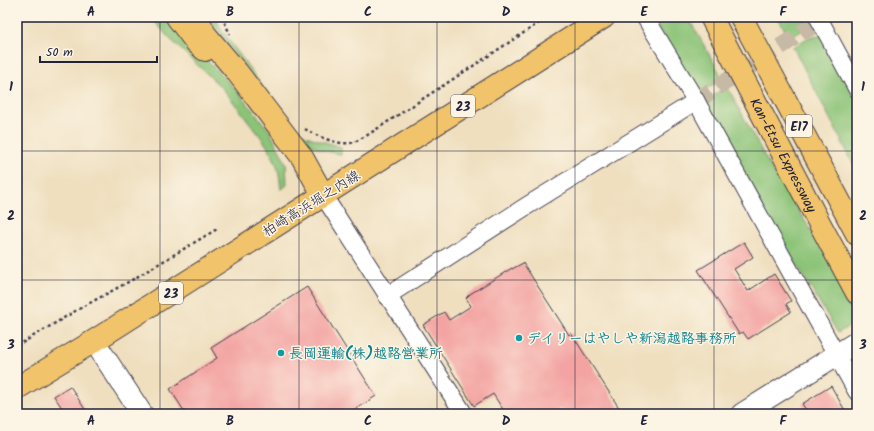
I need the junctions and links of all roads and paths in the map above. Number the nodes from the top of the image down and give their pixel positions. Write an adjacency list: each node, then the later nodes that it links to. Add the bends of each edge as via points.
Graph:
1 (177, 17): 15 (main road, via 196,42)
2 (197, 17): 15 (main road, via 205,34 238,72)
3 (222, 17): 12 (path)
4 (548, 17): 16 (path, via 366,136 351,143 319,137)
5 (604, 17): 17 (main road, 柏崎高浜堀之内線 / 23)
6 (645, 17): 14 (street)
7 (698, 17): 18 (main road)
8 (711, 17): 18 (main road, Kan-Etsu Expressway / E17)
9 (741, 17): 20 (main road, Kan-Etsu Expressway / E17)
10 (757, 17): 20 (main road, via 804,109)
11 (822, 18): 13 (street)
12 (232, 38)
13 (857, 89)
14 (696, 101): 22 (street); 26 (street)
15 (268, 113): 17 (main road, via 302,157)
16 (301, 125)
17 (323, 195): 22 (street); 23 (main road, 柏崎高浜堀之内線 / 23)
18 (814, 213): 21 (main road, Kan-Etsu Expressway)
19 (217, 229): 25 (path)
20 (857, 234)
21 (857, 293)
22 (387, 296): 30 (street)
23 (94, 341): 27 (main road, 柏崎高浜堀之内線 / 23); 29 (street)
24 (857, 342): 26 (street)
25 (17, 346)
26 (836, 354): 28 (street); 31 (street)
27 (17, 388)
28 (857, 392)
29 (142, 414)
30 (464, 414)
31 (742, 414)

